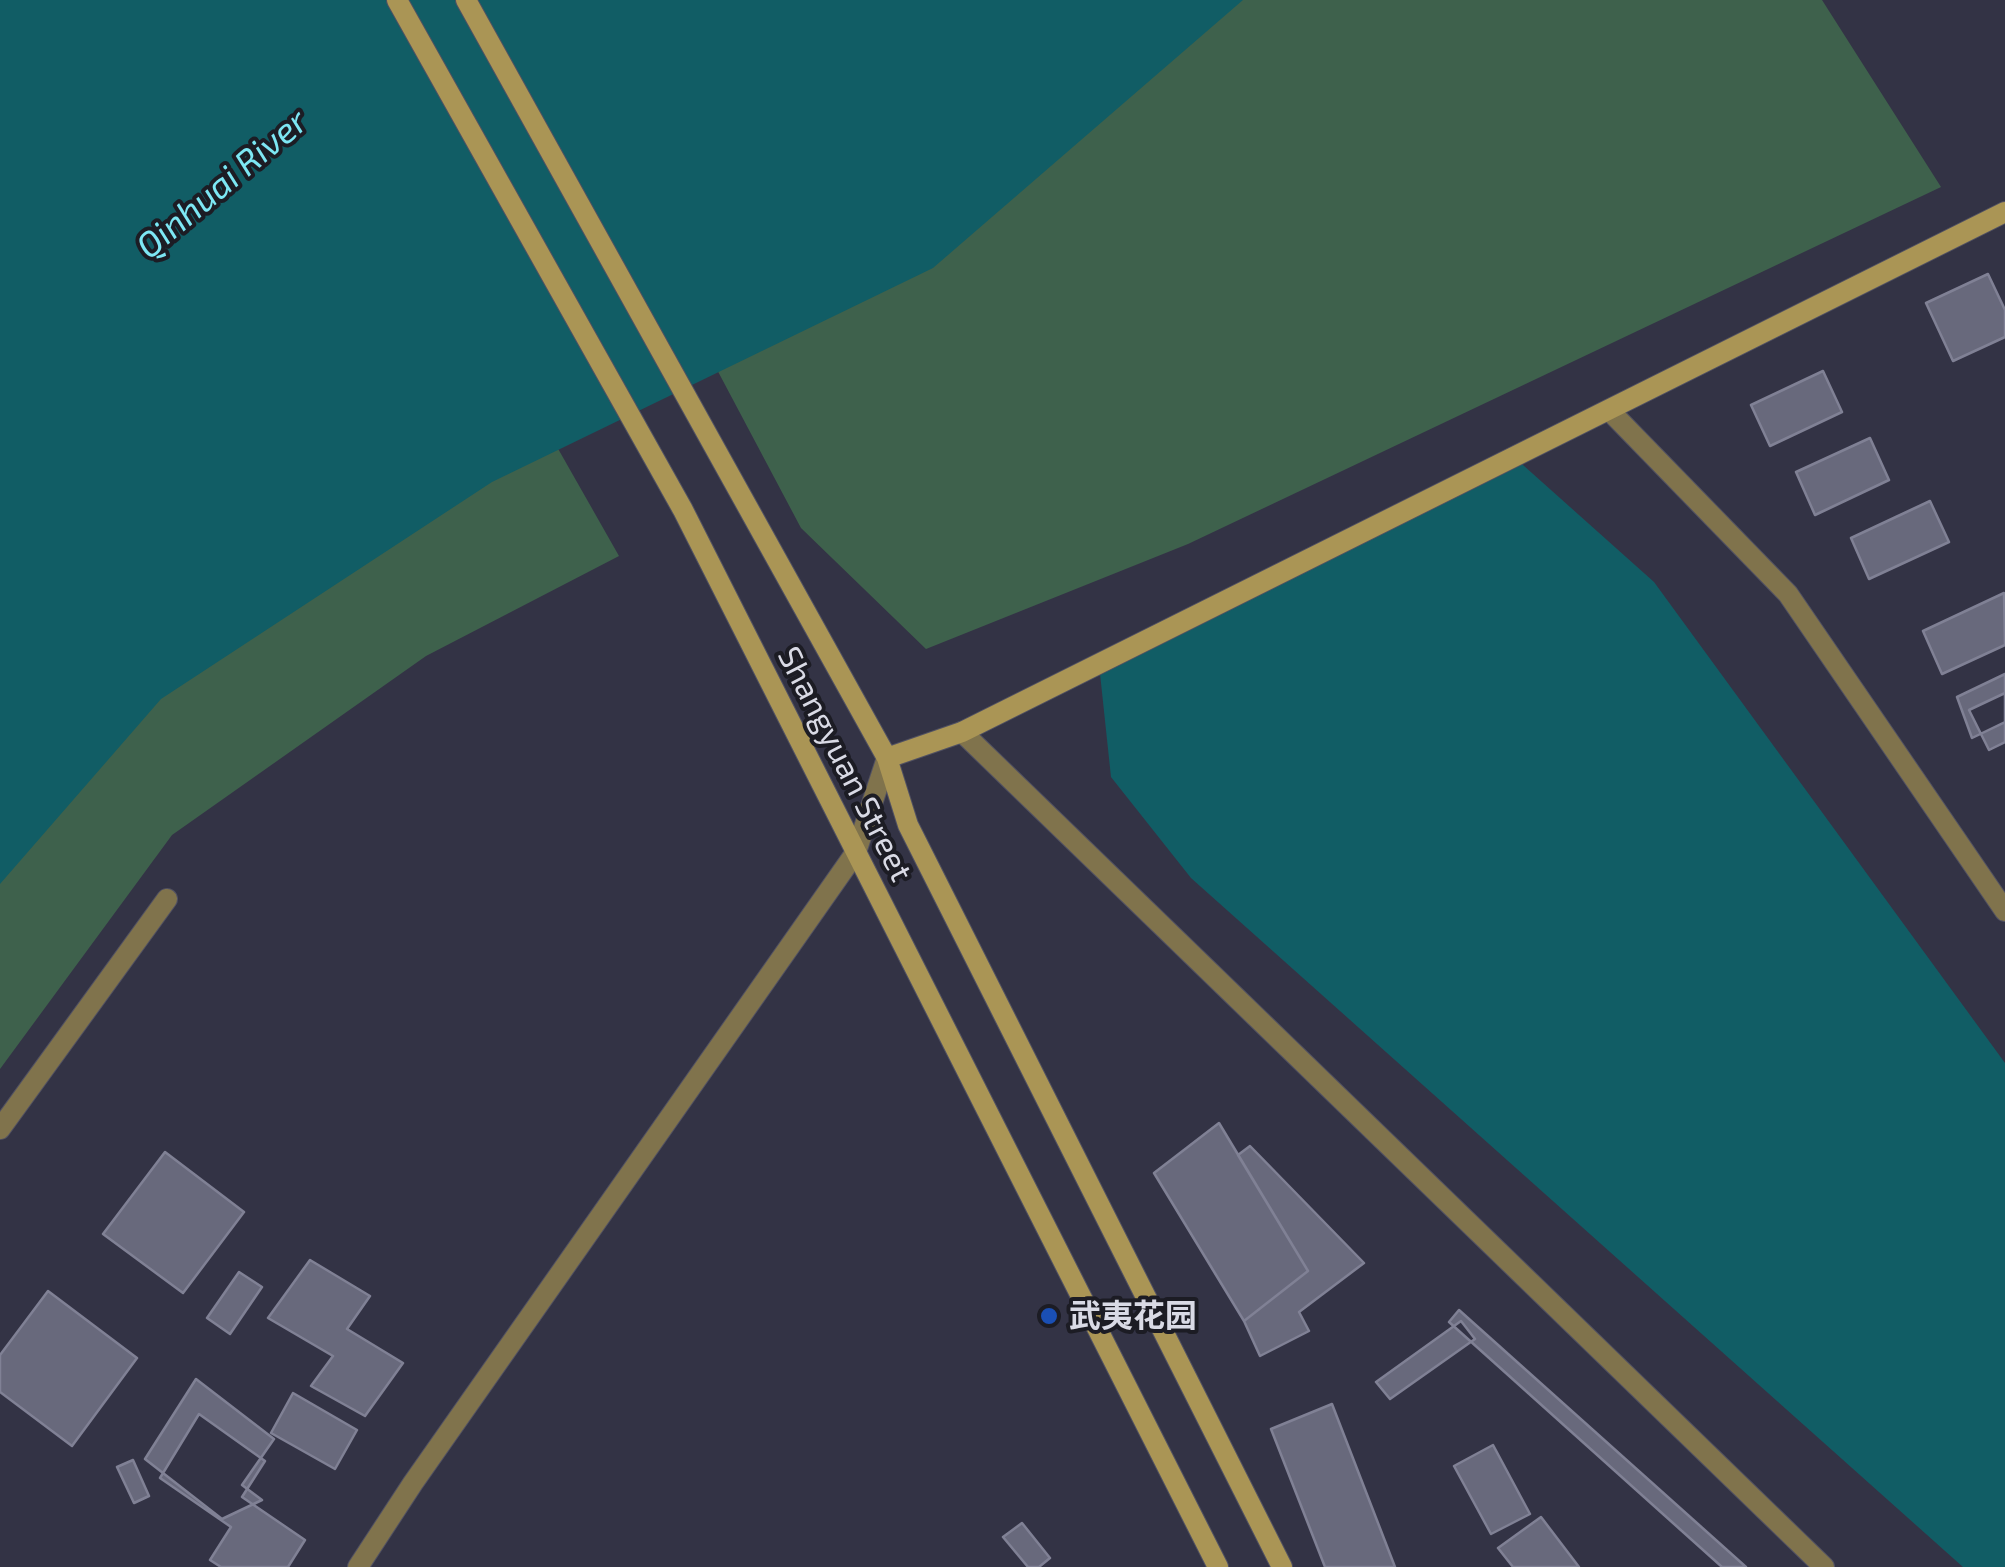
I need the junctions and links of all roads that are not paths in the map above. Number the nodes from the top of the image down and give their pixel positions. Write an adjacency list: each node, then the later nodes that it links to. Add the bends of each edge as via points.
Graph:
1 (397, 0): 7 (main road, Shangyuan Street, via 682,510)
2 (466, 0): 6 (main road, Shangyuan Street)
3 (2005, 212): 4 (main road)
4 (1609, 410): 5 (main road); 9 (street, via 1788,594)
5 (962, 732): 6 (main road); 14 (street)
6 (887, 758): 7 (street); 13 (main road, Shangyuan Street, via 908,826)
7 (856, 852): 11 (street); 12 (main road, Shangyuan Street)
8 (167, 899): 10 (street)
9 (2005, 911)
10 (0, 1129)
11 (358, 1567)
12 (1218, 1567)
13 (1282, 1567)
14 (1824, 1567)

